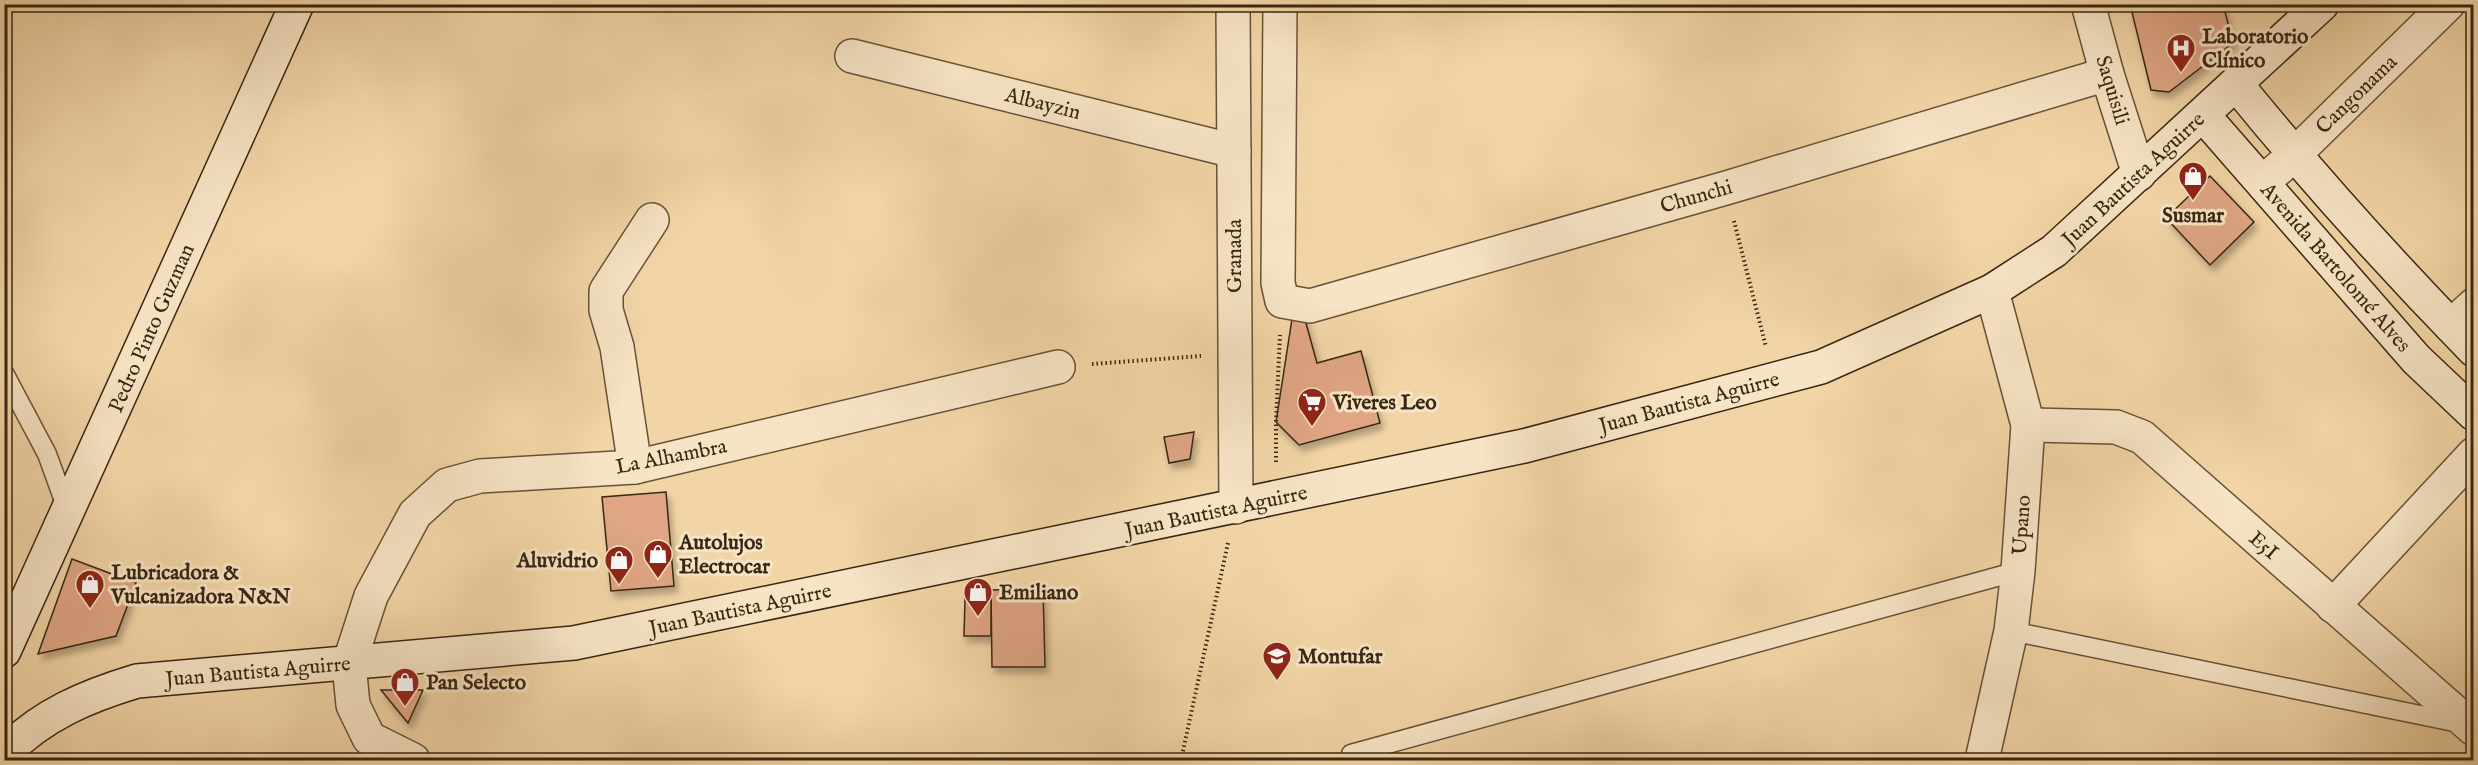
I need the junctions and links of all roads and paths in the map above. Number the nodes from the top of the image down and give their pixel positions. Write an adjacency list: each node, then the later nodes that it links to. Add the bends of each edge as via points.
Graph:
1 (297, 4): 32 (street, Pedro Pinto Guzman)
2 (1266, 4): 7 (street)
3 (1280, 4): 19 (street, via 1278,283)
4 (2088, 4): 9 (street, Saquisili)
5 (2322, 4): 10 (street, Juan Bautista Aguirre)
6 (2448, 4): 13 (street, Cangonama)
7 (1233, 10): 12 (street, Granada)
8 (852, 56): 12 (street, Albayzin)
9 (2107, 74): 14 (street, Saquisili); 16 (street, Chunchi)
10 (2236, 84): 11 (street, Juan Bautista Aguirre); 13 (street, Avenida Bartolomé Alves)
11 (2203, 115): 14 (street, Juan Bautista Aguirre); 15 (street, Avenida Bartolomé Alves)
12 (1234, 151): 22 (street, Granada)
13 (2294, 155): 15 (street, Cangonama); 20 (street, Avenida Bartolomé Alves, via 2414,290)
14 (2139, 174): 18 (street, Juan Bautista Aguirre, via 2054,251)
15 (2263, 182): 26 (street, Avenida Bartolomé Alves, via 2416,359)
16 (1726, 188): 19 (street, Chunchi, via 1310,306); 25 (path)
17 (652, 220): 30 (street, via 606,291 606,310 617,347)
18 (1992, 291): 25 (street, Juan Bautista Aguirre, via 1821,367); 28 (street, Upano)
19 (1282, 301): 27 (path)
20 (2462, 316): 21 (street, Avenida Bartolomé Alves)
21 (2474, 350)
22 (1235, 353): 23 (path); 31 (street, Granada)
23 (1058, 367): 30 (street, La Alhambra)
24 (4, 373): 32 (lane, via 47,454)
25 (1775, 379): 31 (street, Juan Bautista Aguirre, via 1524,446)
26 (2474, 414)
27 (1276, 422)
28 (2028, 425): 33 (street, Upano); 34 (street, E5I, via 2116,427 2142,437)
29 (2474, 454): 34 (street)
30 (635, 467): 37 (street, La Alhambra, via 480,476 447,485 415,514 398,545 371,596)
31 (1236, 507): 37 (street, Juan Bautista Aguirre, via 573,643); 42 (path)
32 (68, 511): 36 (street, Pedro Pinto Guzman)
33 (2018, 571): 35 (street, Upano); 40 (lane)
34 (2333, 606): 38 (street, E5I)
35 (2012, 631): 38 (lane); 43 (street, Upano)
36 (4, 651)
37 (349, 664): 39 (street, Juan Bautista Aguirre, via 137,681 95,694 58,712); 41 (street, via 353,705 369,738)
38 (2471, 727)
39 (4, 754)
40 (1351, 754)
41 (412, 760)
42 (1181, 760)
43 (1982, 760)

